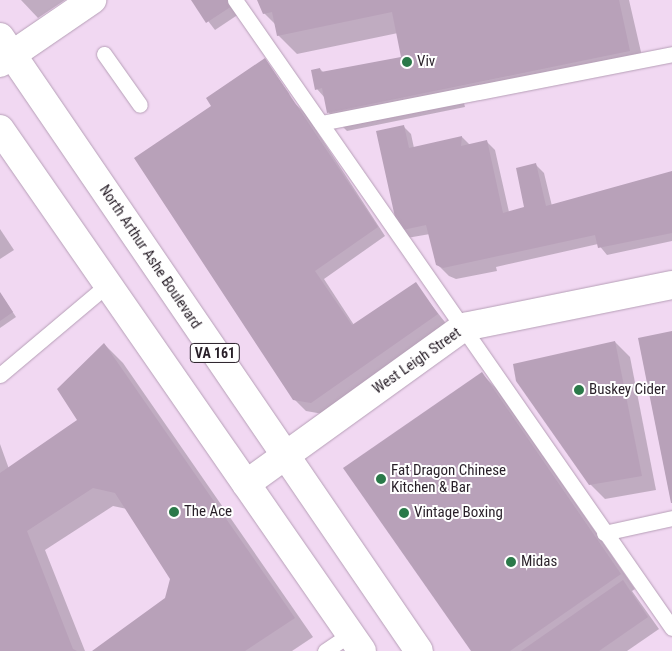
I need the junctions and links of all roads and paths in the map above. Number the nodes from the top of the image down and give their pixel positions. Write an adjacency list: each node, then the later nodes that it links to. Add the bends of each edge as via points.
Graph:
1 (92, 0): 3 (main road)
2 (236, 0): 7 (lane)
3 (4, 51): 13 (main road, North Arthur Ashe Boulevard / VA 161)
4 (104, 54): 6 (lane)
5 (672, 54): 7 (lane)
6 (140, 105)
7 (321, 123): 11 (lane)
8 (0, 129): 9 (main road, VA 161)
9 (108, 284): 12 (lane); 14 (main road, VA 161)
10 (672, 285): 11 (main road, West Leigh Street)
11 (464, 327): 13 (main road, West Leigh Street); 16 (lane)
12 (0, 375)
13 (285, 455): 14 (main road, West Leigh Street); 20 (main road, North Arthur Ashe Boulevard / VA 161)
14 (246, 484): 18 (main road, VA 161)
15 (672, 518): 16 (lane)
16 (604, 533): 17 (lane)
17 (672, 628)
18 (356, 642): 19 (lane)
19 (325, 651)
20 (419, 651)

